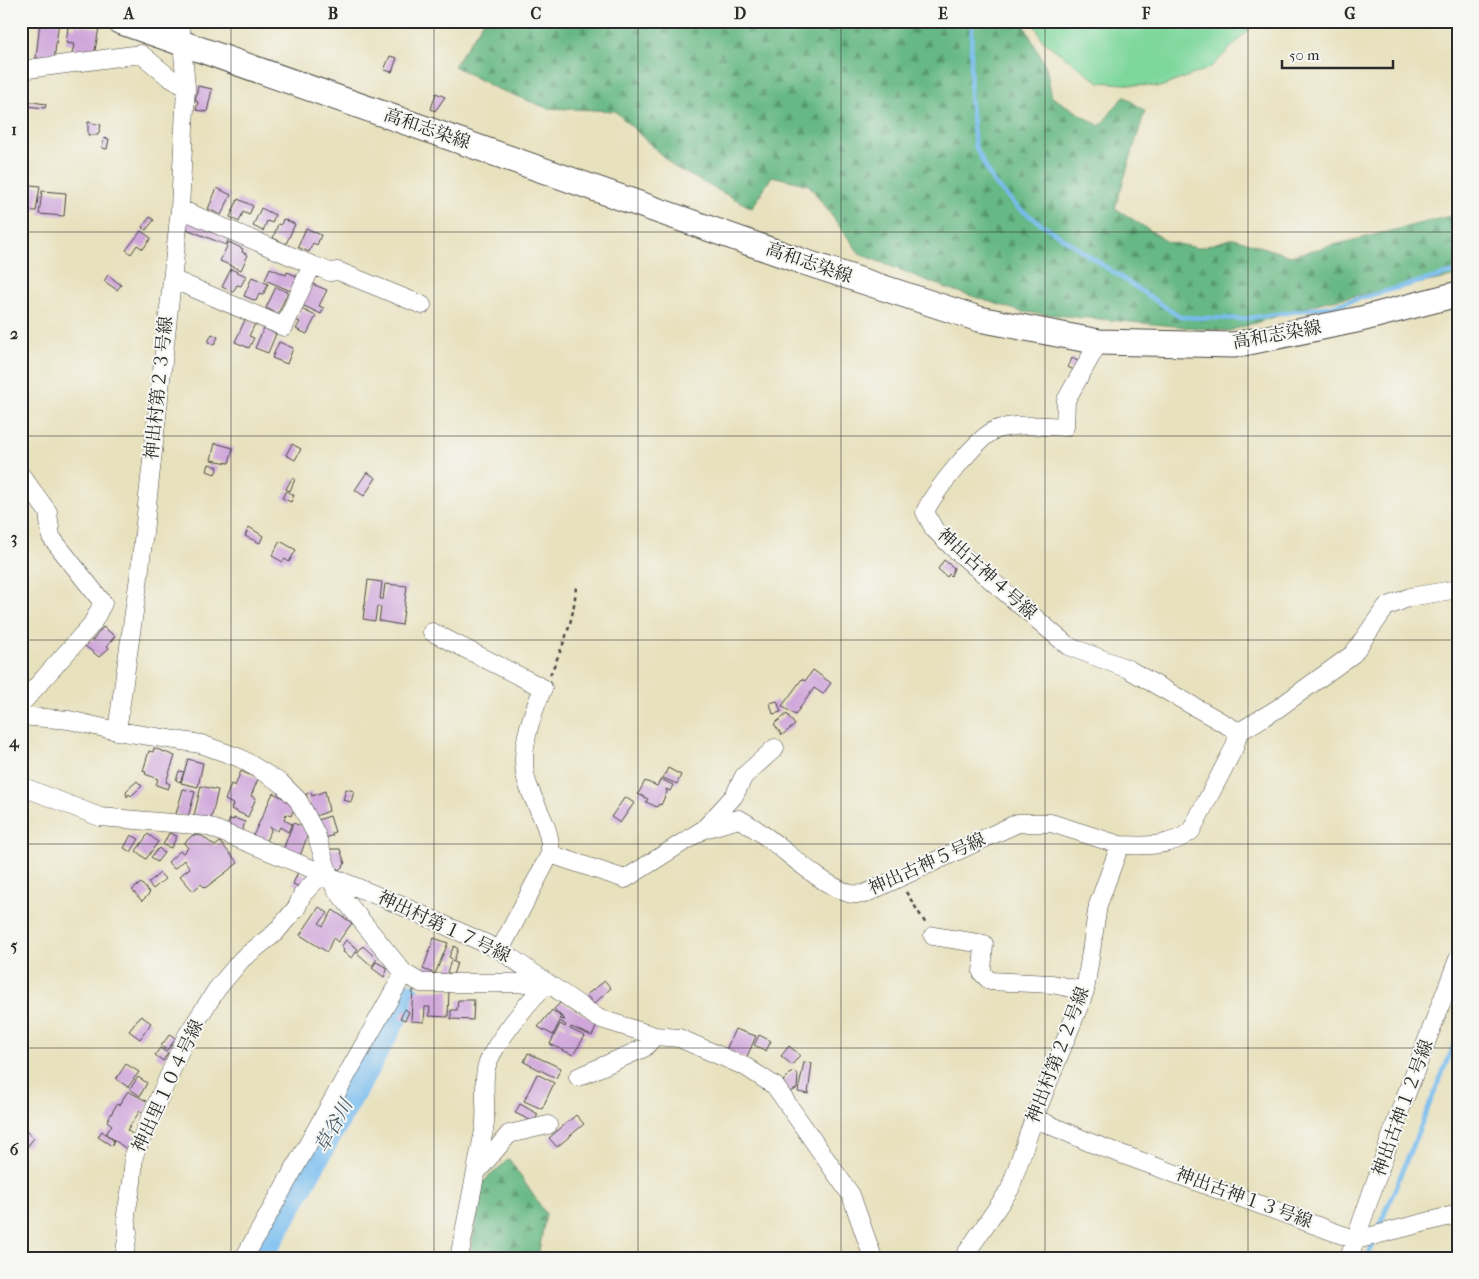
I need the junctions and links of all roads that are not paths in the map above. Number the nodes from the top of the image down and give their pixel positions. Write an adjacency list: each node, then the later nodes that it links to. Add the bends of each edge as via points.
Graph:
1 (119, 21): 2 (street, 高和志染線)
2 (180, 32): 4 (street, 神出村第２３号線); 10 (street, 高和志染線, via 802,261 979,319)
3 (21, 70): 4 (street, via 141,54)
4 (186, 87): 5 (street, 神出村第２３号線)
5 (180, 209): 6 (street); 7 (street, 神出村第２３号線)
6 (312, 265): 7 (street, via 284,327); 9 (street, via 330,272 338,271)
7 (172, 279): 16 (street, 神出村第２３号線, via 140,568)
8 (1458, 294): 10 (street, 高和志染線, via 1361,319 1234,345)
9 (422, 305)
10 (1099, 342): 17 (street, 神出古神４号線, via 1066,400 1064,427 1035,425 996,430 954,469 931,498 926,512 934,529 951,546 1068,646 1128,669)
11 (21, 475): 14 (street, via 48,512 51,537 103,603 92,624)
12 (1458, 589): 17 (street, via 1410,596 1386,608 1353,654)
13 (432, 632): 22 (street, via 543,688 531,723 524,766 527,784 551,839)
14 (21, 704)
15 (21, 716): 16 (street, via 69,720)
16 (117, 731): 23 (street, via 200,744 240,758 281,783 298,800 316,834)
17 (1239, 732): 21 (street, via 1234,748 1191,830 1180,840 1143,846)
18 (775, 748): 20 (street, via 744,776 734,796)
19 (21, 786): 23 (street, 神出村第１７号線, via 100,817 207,826)
20 (704, 830): 21 (street, 神出古神５号線, via 738,819 756,828 827,882 850,894 864,894 1018,823 1051,822); 22 (street, 神出古神５号線, via 624,879)
21 (1120, 845): 29 (street, 神出村第２２号線, via 1098,905)
22 (550, 854): 25 (street)
23 (329, 875): 25 (street, 神出村第１７号線); 27 (street, via 335,888); 37 (street, 神出里１０４号線, via 317,879 275,933 242,959 217,989 186,1037 134,1155)
24 (933, 936): 29 (street, via 984,944 982,973 990,981 1052,984)
25 (500, 950): 28 (street, 神出村第１７号線)
26 (1458, 959): 36 (street, 神出古神１２号線)
27 (404, 973): 28 (street, via 421,983); 38 (street)
28 (548, 983): 30 (street, 神出村第１７号線, via 598,1018); 34 (street, via 493,1052 486,1068 485,1127)
29 (1085, 991): 32 (street, 神出村第２２号線)
30 (655, 1036): 31 (street, via 644,1048); 40 (street, 神出村第１７号線, via 679,1038 746,1067 775,1086 850,1195)
31 (578, 1077)
32 (1034, 1118): 36 (street, 神出古神１３号線, via 1092,1143); 41 (street, 神出村第２２号線, via 1010,1189)
33 (548, 1125): 34 (street, via 509,1134)
34 (474, 1175): 39 (street)
35 (1458, 1214): 36 (street)
36 (1356, 1240): 42 (street, 神出古神１２号線)
37 (124, 1258)
38 (244, 1258)
39 (459, 1258)
40 (873, 1258)
41 (963, 1258)
42 (1349, 1258)

